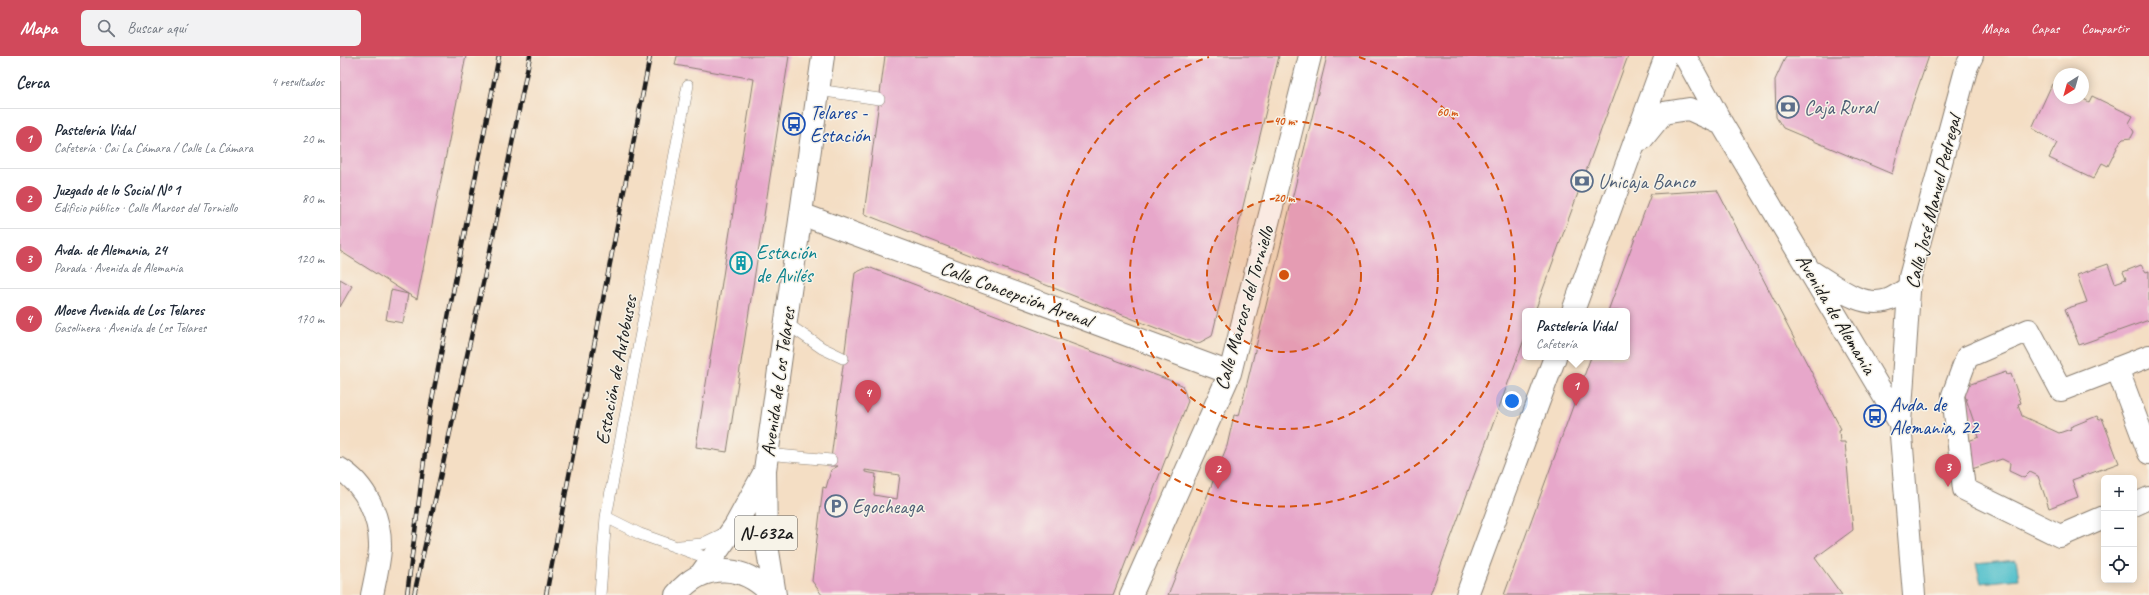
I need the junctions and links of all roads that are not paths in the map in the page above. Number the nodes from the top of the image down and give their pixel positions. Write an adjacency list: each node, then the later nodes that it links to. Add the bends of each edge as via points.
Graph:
1 (823, 56): 7 (street, Avenida de Los Telares / N-632a)
2 (1310, 56): 20 (street, Calle Marcos del Torniello)
3 (1666, 56): 10 (street)
4 (1685, 56): 9 (street, Avenida de Alemania)
5 (1972, 56): 13 (street, Calle José Manuel Pedregal, via 1965,73 1910,277)
6 (688, 85): 28 (lane, Estación de Autobuses)
7 (818, 90): 8 (lane); 11 (street, Avenida de Los Telares / N-632a)
8 (879, 99)
9 (1722, 124): 10 (street, via 1689,108 1663,113); 12 (street, Avenida de Alemania)
10 (1632, 152): 14 (street)
11 (801, 214): 15 (street, Avenida de Los Telares / N-632a); 20 (street, Calle Concepción Arenal)
12 (1809, 270): 13 (street, via 1870,303 1889,300); 21 (street, Avenida de Alemania)
13 (1910, 287): 21 (street, Calle José Manuel Pedregal)
14 (1573, 308)
15 (786, 322): 17 (lane, via 822,348); 24 (street, Avenida de Los Telares / N-632a)
16 (2149, 356): 19 (street)
17 (843, 358)
18 (1554, 360): 38 (street)
19 (2117, 368): 22 (street); 29 (street, via 2061,390 2029,330 1967,357 1953,395 1964,489 2060,536)
20 (1230, 374): 37 (street, Calle Marcos del Torniello)
21 (1900, 423): 39 (street, Avenida de Alemania)
22 (2149, 452)
23 (831, 460): 24 (lane)
24 (766, 462): 30 (street, Avenida de Los Telares / N-632a); 36 (street, Avenida de Los Telares / N-632a, via 766,539)
25 (340, 469): 33 (street, via 362,489 374,510 380,548)
26 (2149, 498): 27 (street)
27 (2137, 504)
28 (606, 517): 31 (lane, via 640,534); 34 (lane, Estación de Autobuses)
29 (2101, 518)
30 (735, 526): 31 (lane, via 702,544); 32 (street, Avenida de Los Telares / N-632a)
31 (677, 546): 32 (lane)
32 (706, 567): 35 (street, N-632a); 36 (street, N-632a, via 742,573 761,583)
33 (372, 595)
34 (600, 595)
35 (676, 595)
36 (774, 595)
37 (1131, 595)
38 (1467, 595)
39 (1914, 595)

